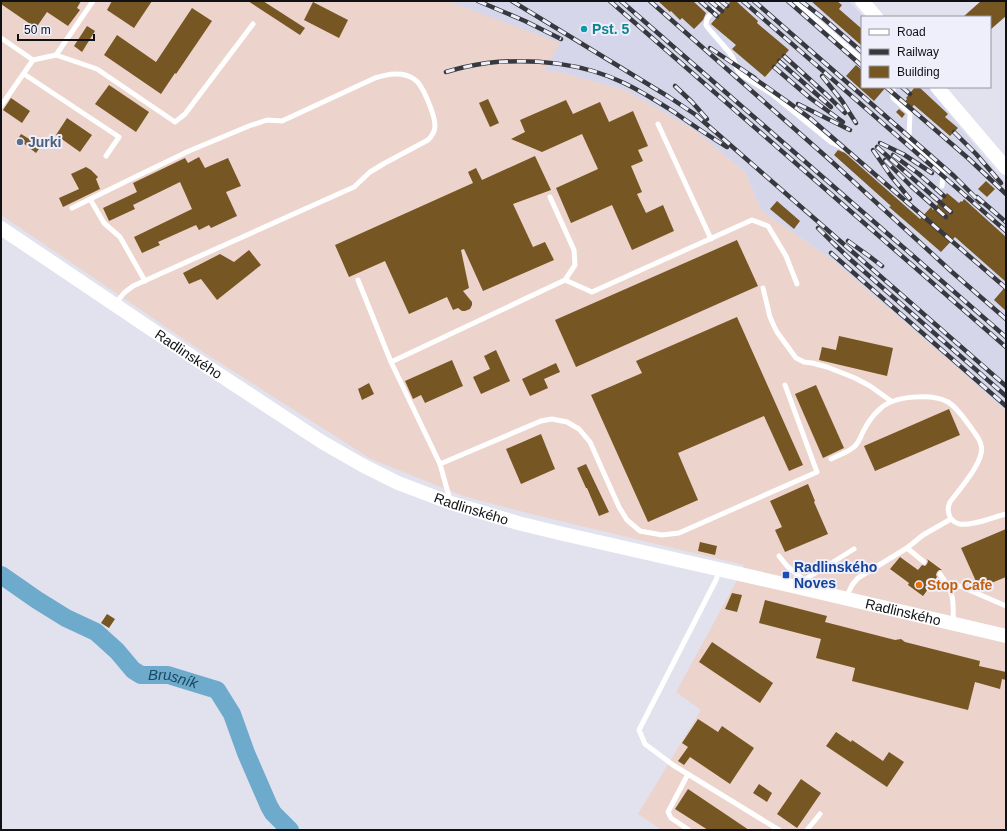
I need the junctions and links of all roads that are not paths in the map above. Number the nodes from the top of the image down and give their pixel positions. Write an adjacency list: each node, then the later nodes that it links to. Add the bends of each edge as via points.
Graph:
1 (93, 1): 8 (lane)
2 (720, 1): 16 (lane, via 707,19 706,25 729,52 738,72 772,94 831,142)
3 (795, 1): 9 (lane)
4 (862, 1): 5 (main road)
5 (875, 16)
6 (253, 24): 8 (lane, via 185,114 176,122 97,69)
7 (1, 38): 10 (lane)
8 (56, 55): 10 (lane)
9 (861, 59)
10 (33, 60): 11 (lane)
11 (24, 74): 14 (lane); 17 (lane, via 119,137)
12 (893, 88): 19 (lane, via 893,98 910,113 908,139 943,171)
13 (938, 88): 18 (main road)
14 (1, 106)
15 (658, 124): 24 (lane)
16 (847, 150)
17 (106, 156)
18 (1006, 168)
19 (942, 186)
20 (550, 197): 26 (lane, via 574,250 575,265)
21 (90, 199): 22 (lane); 27 (lane, via 104,223 120,237); 27 (lane, via 188,151 267,120 282,121 375,78 387,74 406,76 415,79 422,88 435,126 428,140 370,172 354,187)
22 (72, 208)
23 (1, 228): 30 (main road, Radlinského)
24 (711, 239): 26 (lane, via 592,292); 28 (lane, via 752,220 768,226 786,256)
25 (358, 280): 31 (lane)
26 (565, 280): 31 (lane)
27 (145, 281): 30 (lane, via 133,286)
28 (797, 284)
29 (763, 288): 33 (lane, via 776,332 796,358 855,378)
30 (114, 305): 36 (main road, Radlinského, via 322,442 382,476)
31 (391, 362): 35 (lane)
32 (785, 385): 35 (lane, via 817,472 679,533 662,535 640,531 627,520 590,442 579,429 567,422 541,421)
33 (891, 401): 34 (lane, via 881,407 871,419 852,448); 38 (lane, via 925,397 947,402 957,410 978,438 982,446 981,454 978,463 950,502 948,513)
34 (831, 458)
35 (440, 464): 36 (lane)
36 (451, 503): 43 (main road, Radlinského, via 559,534)
37 (1006, 514): 38 (lane, via 965,524)
38 (951, 520): 39 (lane, via 923,535)
39 (907, 548): 42 (lane); 47 (lane, via 858,578)
40 (854, 549): 45 (lane)
41 (779, 556): 45 (lane)
42 (924, 562)
43 (720, 570): 45 (main road, Radlinského); 51 (lane, via 639,730 645,744)
44 (940, 574): 46 (lane)
45 (802, 584): 47 (main road, Radlinského)
46 (949, 586): 48 (lane, via 960,586); 49 (lane, via 954,604)
47 (845, 599): 49 (main road, Radlinského)
48 (1006, 606)
49 (953, 624): 50 (main road, Radlinského)
50 (1006, 636)
51 (688, 774): 53 (lane, via 668,812 671,818); 54 (lane)
52 (820, 814): 55 (lane)
53 (689, 830)
54 (779, 830)
55 (807, 830)

